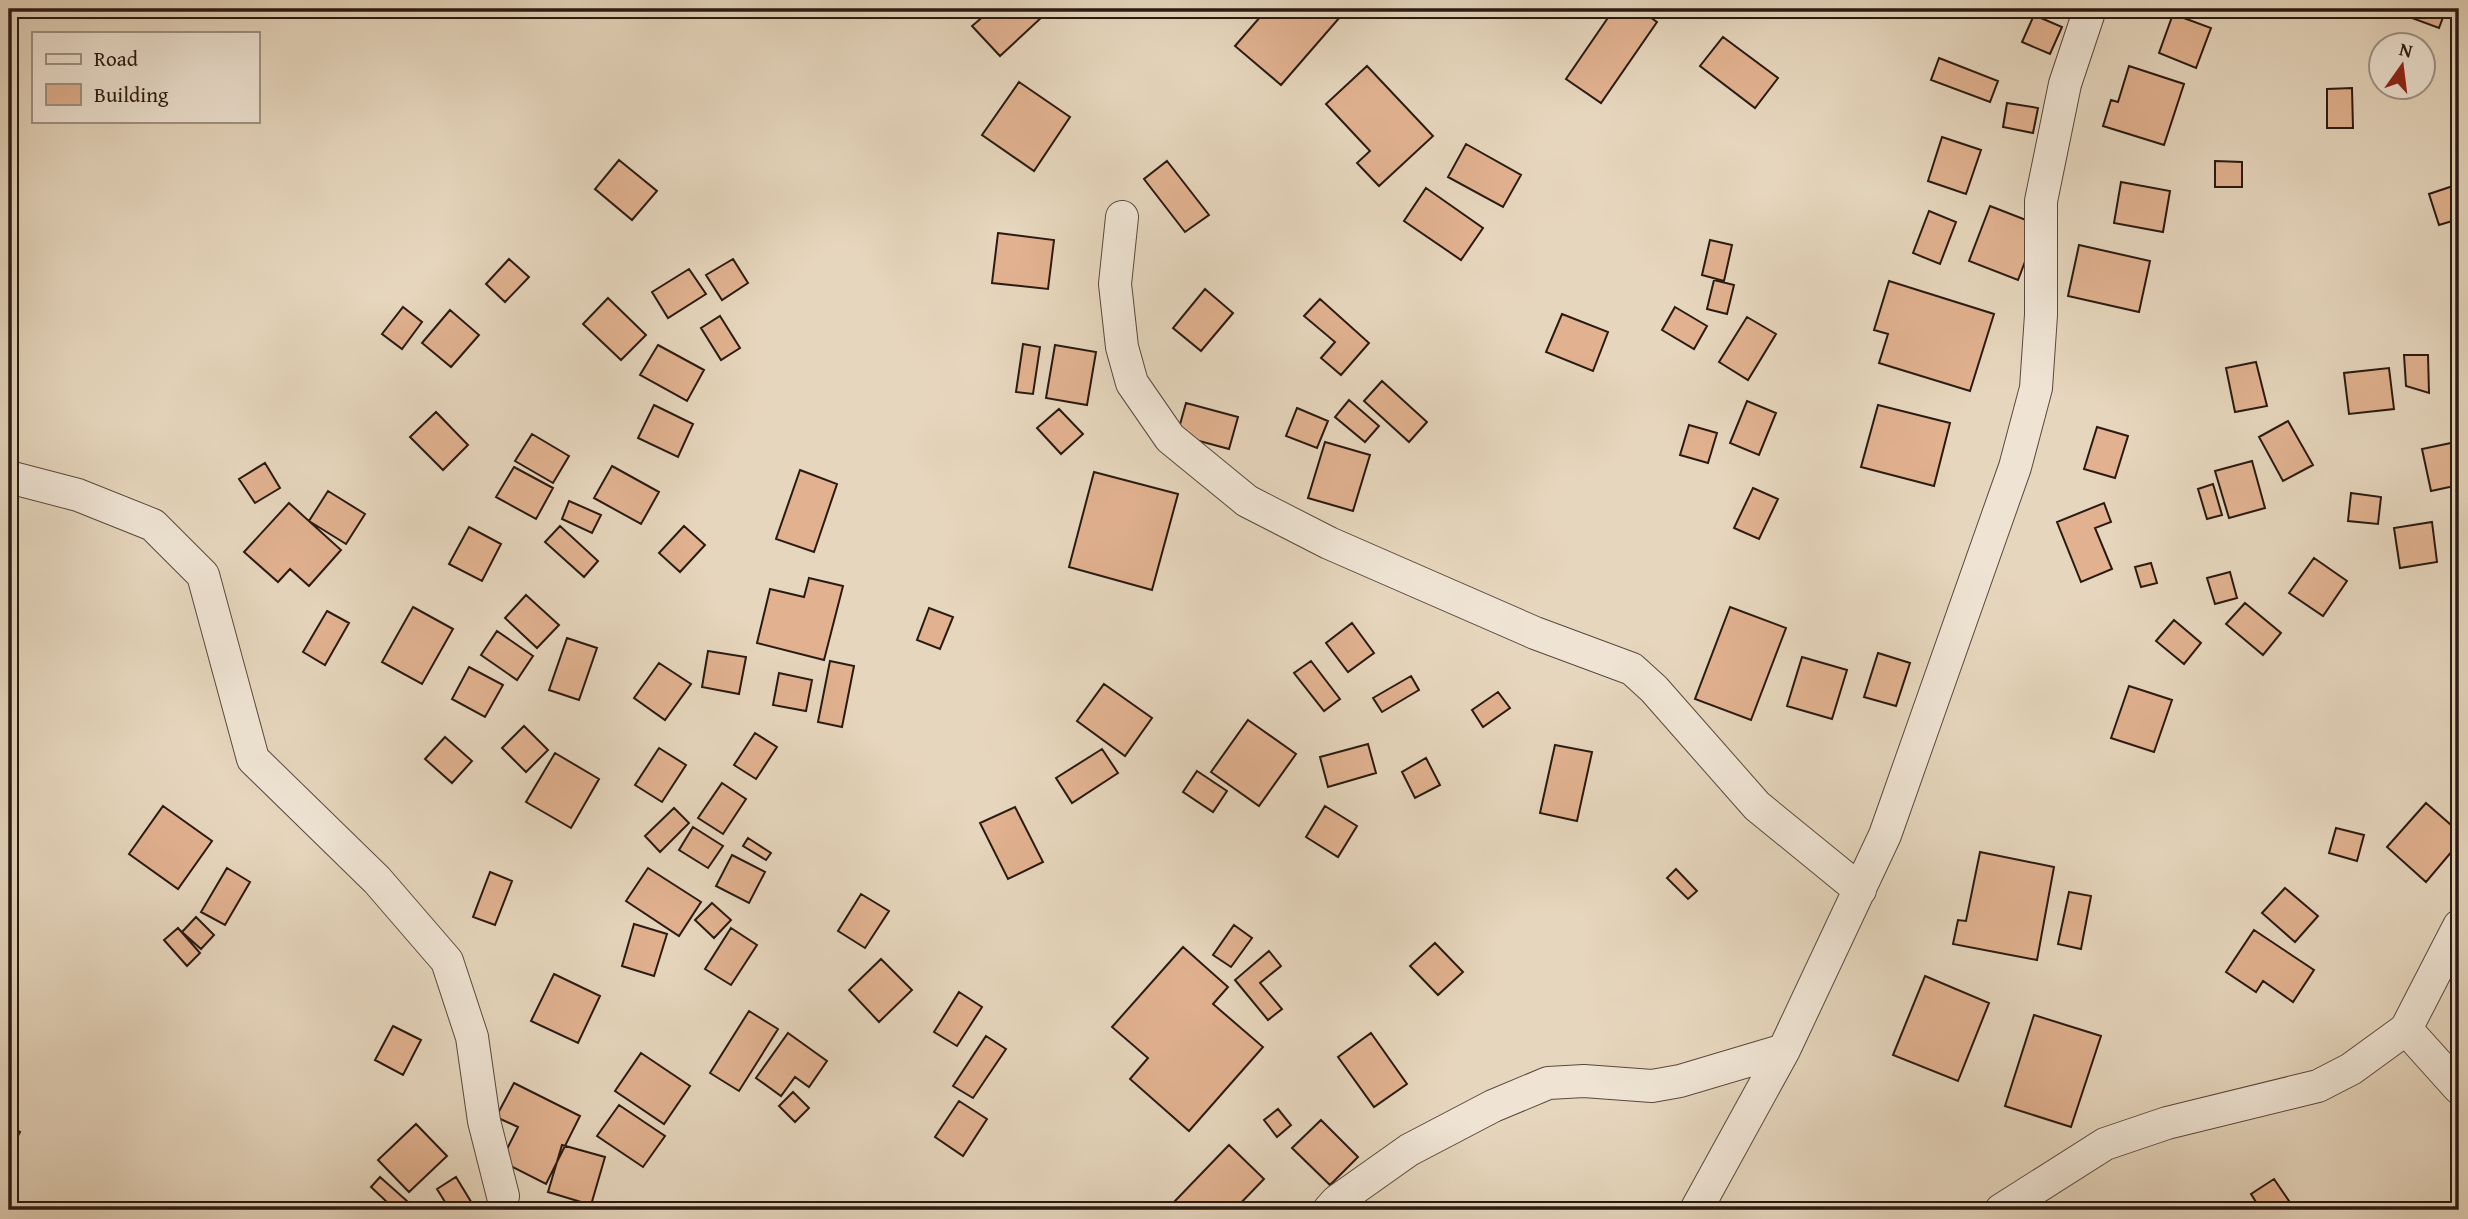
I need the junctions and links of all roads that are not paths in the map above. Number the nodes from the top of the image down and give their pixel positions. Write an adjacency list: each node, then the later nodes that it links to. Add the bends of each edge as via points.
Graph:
1 (2090, 9): 4 (street, via 2065,84 2041,201 2036,388 2015,467 1885,835)
2 (1122, 217): 4 (street, via 1115,284 1122,347 1132,383 1170,438 1247,500 1329,544 1535,633 1632,669 1758,807)
3 (9, 477): 9 (street, via 78,495 153,525 203,575 253,759 377,880 447,961 472,1037 484,1121)
4 (1860, 890): 7 (street)
5 (2459, 926): 6 (street)
6 (2406, 1029): 8 (street); 12 (street, via 2351,1069 2318,1086 2167,1123 2105,1144)
7 (1784, 1050): 10 (street, via 1653,1086 1548,1083 1409,1150); 11 (street)
8 (2459, 1088)
9 (503, 1196)
10 (1329, 1210)
11 (1696, 1210)
12 (2001, 1210)

